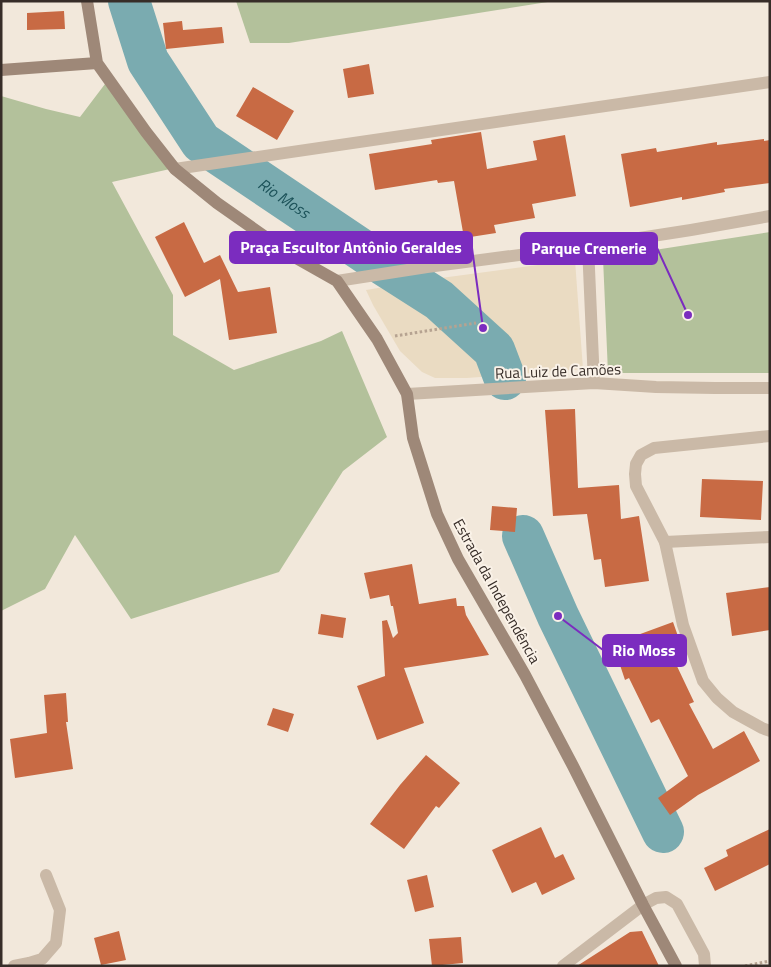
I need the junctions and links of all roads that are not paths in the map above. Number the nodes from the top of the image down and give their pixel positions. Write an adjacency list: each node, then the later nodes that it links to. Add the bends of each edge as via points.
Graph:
1 (88, 1): 2 (street, Estrada da Independência)
2 (97, 63): 3 (street); 5 (street, Estrada da Independência)
3 (1, 70)
4 (770, 82): 5 (street)
5 (176, 169): 8 (street, Estrada da Independência, via 291,255)
6 (770, 216): 7 (street)
7 (588, 246): 8 (street); 9 (street)
8 (338, 281): 11 (street, Estrada da Independência, via 377,339)
9 (594, 383): 10 (street, Rua Luiz de Camões); 11 (street, Rua Luiz de Camões)
10 (770, 388)
11 (407, 394): 17 (street, Estrada da Independência, via 413,438 437,514 573,766)
12 (770, 436): 14 (street, via 654,448 641,455 636,464 636,486)
13 (770, 537): 14 (street)
14 (665, 542): 15 (street, via 683,625 702,680 733,712)
15 (770, 731)
16 (46, 875): 20 (street, via 60,910 56,943 42,959)
17 (643, 905): 21 (street); 22 (street, Estrada da Independência); 23 (street, via 666,897 677,904 704,954)
18 (1, 962): 19 (street)
19 (10, 966)
20 (14, 966)
21 (563, 966)
22 (676, 966)
23 (705, 966)

